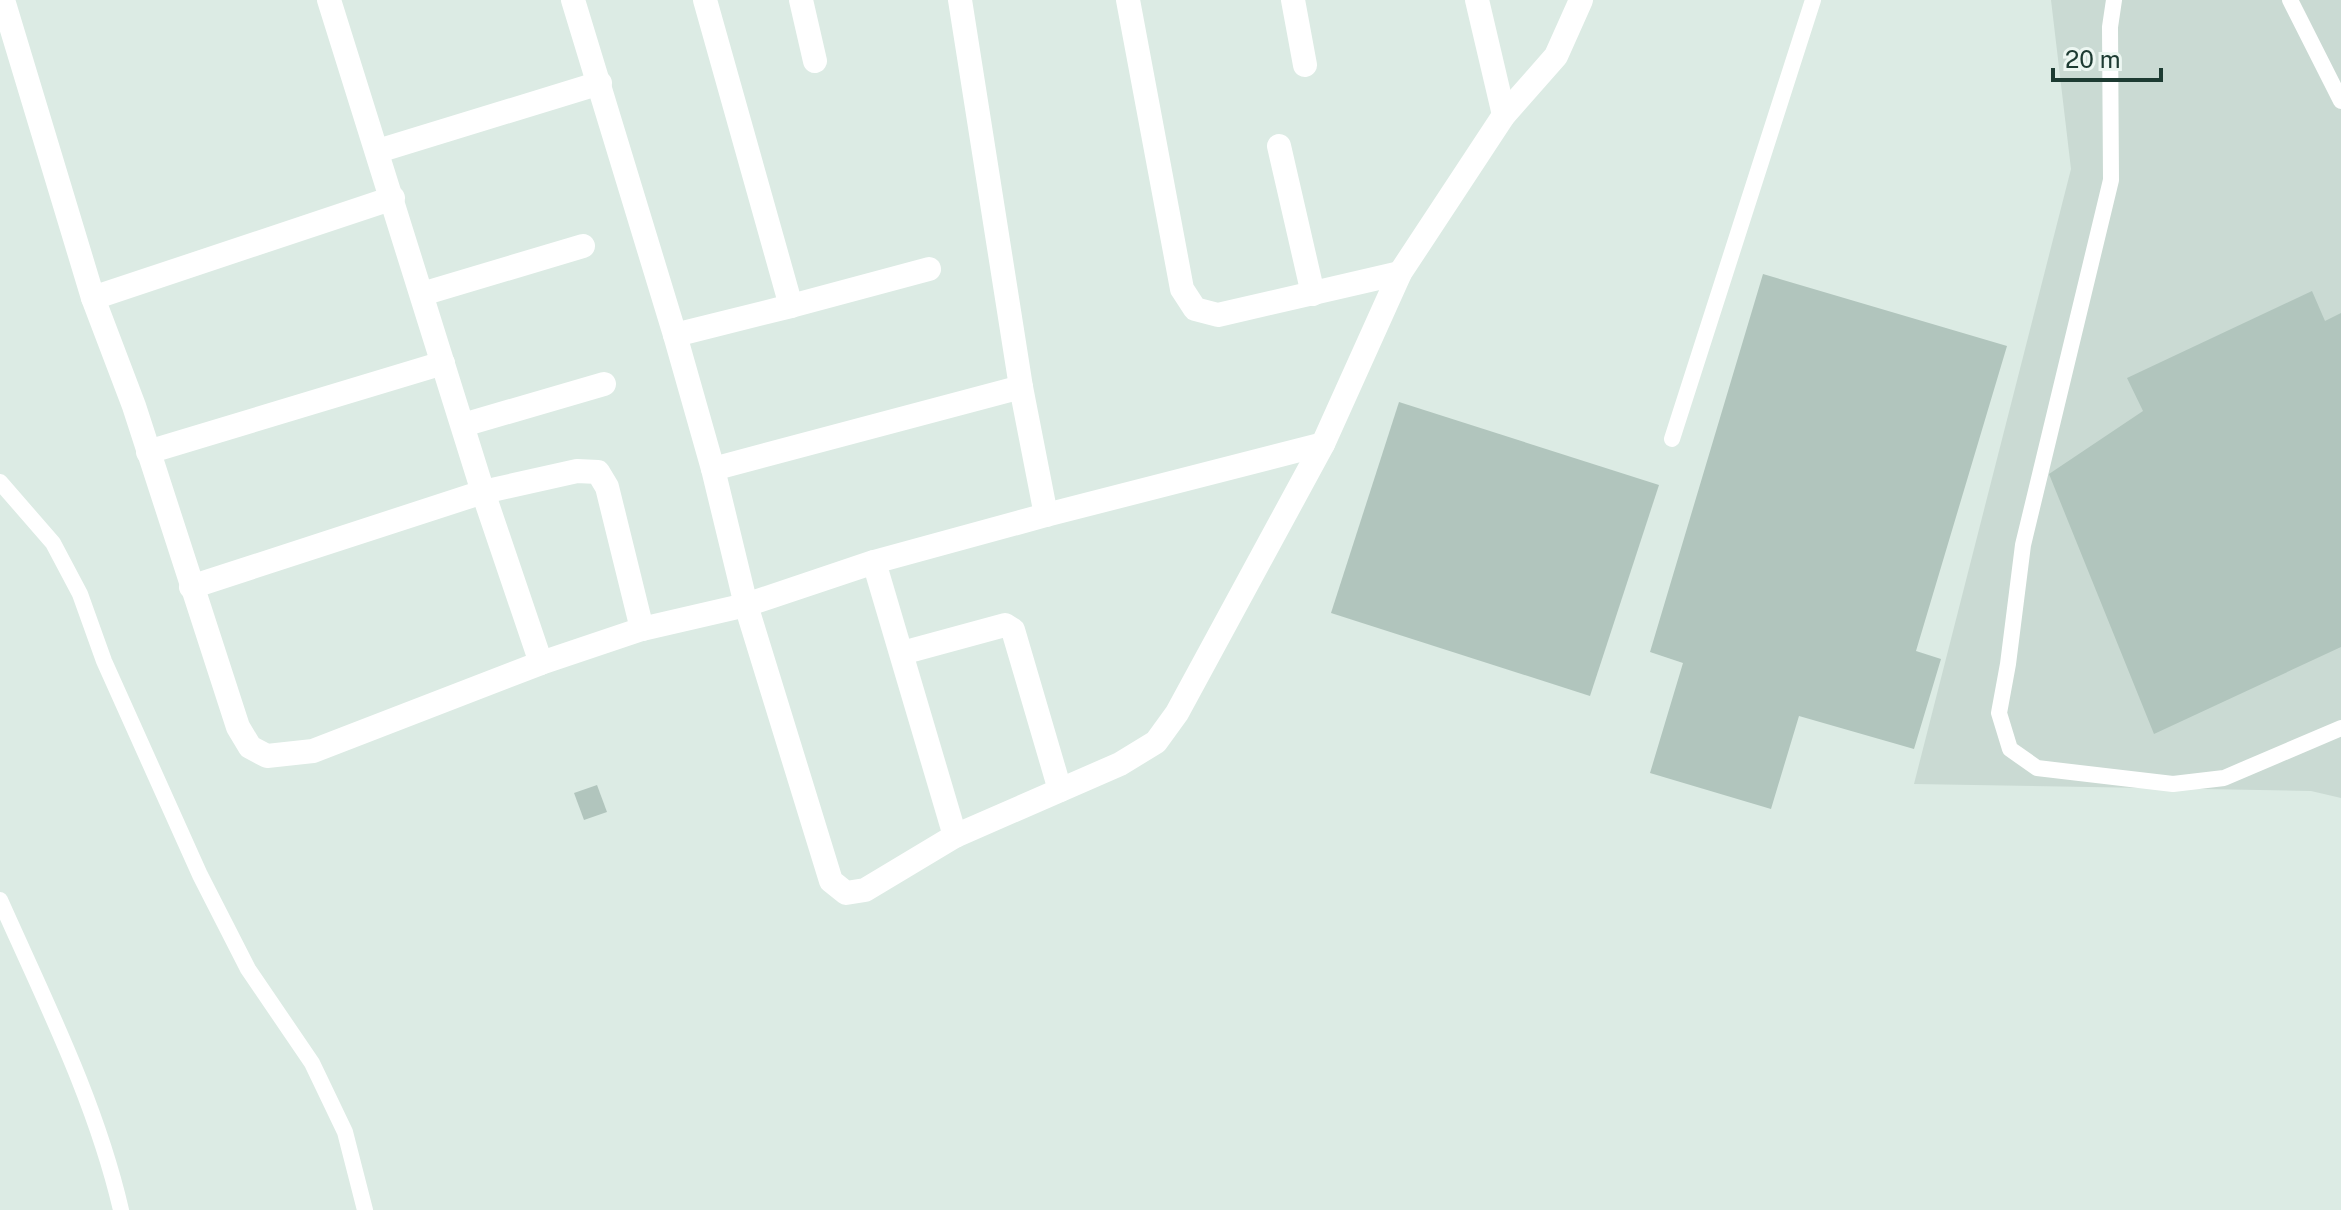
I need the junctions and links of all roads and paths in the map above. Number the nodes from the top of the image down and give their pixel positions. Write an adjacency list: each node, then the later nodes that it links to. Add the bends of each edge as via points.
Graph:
1 (3, 0): 27 (street)
2 (329, 0): 20 (street)
3 (573, 0): 16 (street)
4 (705, 0): 28 (street)
5 (801, 0): 14 (street)
6 (960, 0): 32 (street)
7 (1128, 0): 26 (street, via 1182,289 1195,309 1218,315)
8 (1293, 0): 15 (street)
9 (1477, 0): 18 (street)
10 (1581, 0): 18 (street, via 1556,56)
11 (1813, 0): 34 (lane)
12 (2114, 0): 47 (lane, via 2111,180 2023,545 1999,713 2006,737 2010,749 2037,768 2173,784 2224,778)
13 (2290, 0): 17 (lane)
14 (815, 61)
15 (1305, 65)
16 (600, 83): 20 (street); 29 (street)
17 (2341, 101)
18 (1504, 115): 24 (street)
19 (1279, 146): 26 (street)
20 (378, 151): 21 (street)
21 (393, 198): 25 (street); 27 (street)
22 (583, 246): 25 (street)
23 (929, 269): 28 (street)
24 (1400, 273): 26 (street); 35 (street)
25 (422, 294): 30 (street)
26 (1313, 294)
27 (93, 298): 36 (street)
28 (791, 306): 29 (street)
29 (675, 335): 37 (street)
30 (443, 363): 33 (street); 36 (street)
31 (604, 384): 33 (street)
32 (1021, 387): 37 (street); 40 (street)
33 (463, 425): 39 (street)
34 (1672, 439)
35 (1323, 444): 40 (street); 48 (street, via 1177,713 1156,742)
36 (148, 452): 42 (street)
37 (713, 469): 43 (street)
38 (0, 482): 52 (lane, via 53,543 80,594 104,661 200,875 248,969 312,1063 345,1132)
39 (483, 492): 42 (street); 44 (street, via 577,471 598,472 607,487); 46 (street)
40 (1046, 515): 41 (street)
41 (874, 562): 43 (street); 45 (street)
42 (191, 587): 46 (street, via 238,727 250,747 267,756 313,751)
43 (746, 605): 44 (street); 49 (street, via 831,881 846,893 865,890)
44 (642, 629): 46 (street)
45 (902, 653): 48 (street, via 1005,625 1013,630); 49 (street)
46 (541, 663)
47 (2341, 728)
48 (1060, 790): 49 (street)
49 (955, 836)
50 (0, 900): 51 (lane, via 67,1050)
51 (121, 1210)
52 (365, 1210)

